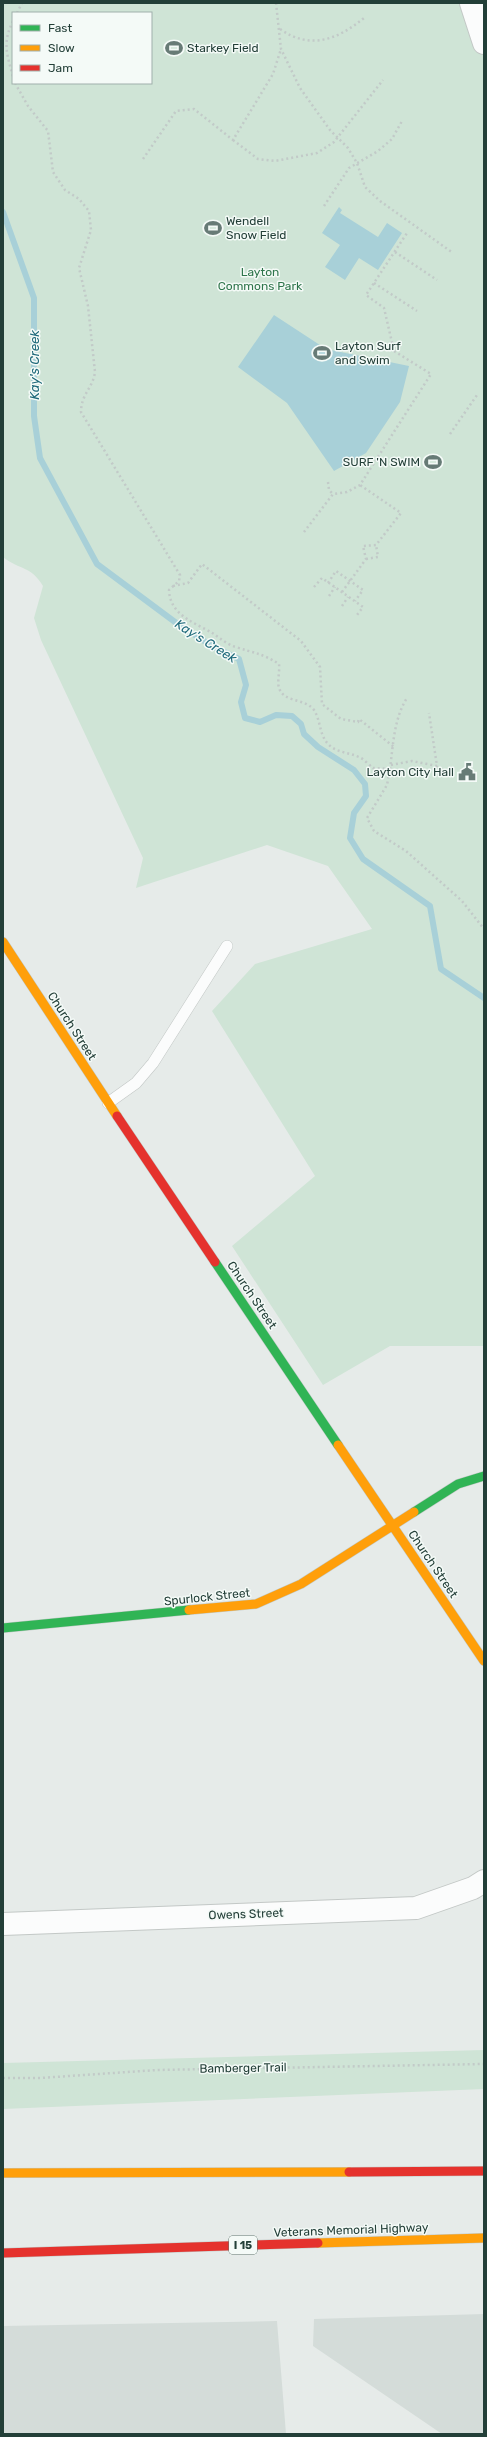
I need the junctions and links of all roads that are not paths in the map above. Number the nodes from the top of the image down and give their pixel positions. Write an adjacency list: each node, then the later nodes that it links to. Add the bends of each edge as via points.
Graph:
1 (471, 3): 2 (street)
2 (484, 43)
3 (3, 942): 5 (main road, Church Street)
4 (227, 946): 5 (lane, via 153,1063 136,1084)
5 (108, 1103): 7 (main road, Church Street)
6 (484, 1476): 7 (main road, Spurlock Street, via 458,1484)
7 (393, 1525): 8 (main road, Spurlock Street, via 301,1584 256,1604); 9 (main road, Church Street)
8 (3, 1628)
9 (484, 1661)
10 (484, 1881): 11 (street, Owens Street, via 473,1888 416,1908)
11 (3, 1924)
12 (484, 2171): 13 (main road)
13 (3, 2173)
14 (484, 2238): 15 (main road, Veterans Memorial Highway / I 15)
15 (3, 2253)

